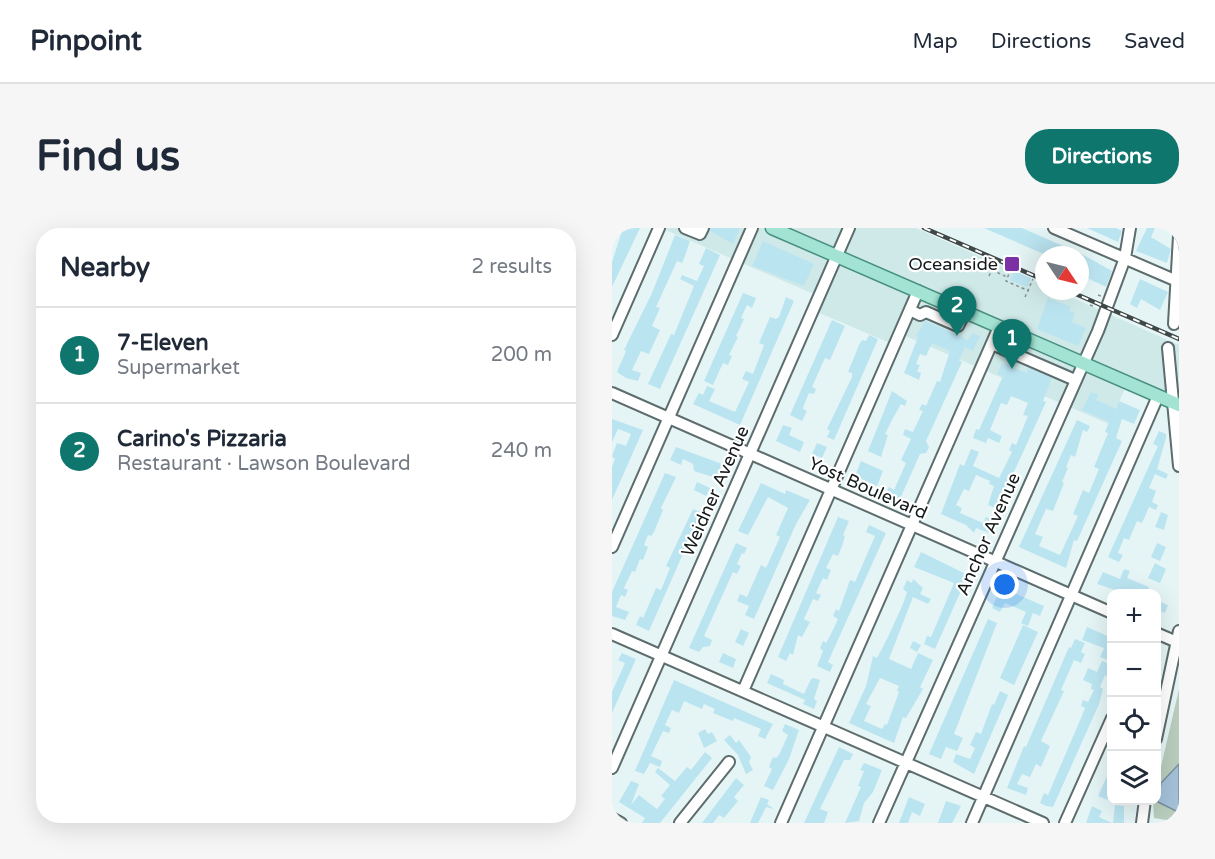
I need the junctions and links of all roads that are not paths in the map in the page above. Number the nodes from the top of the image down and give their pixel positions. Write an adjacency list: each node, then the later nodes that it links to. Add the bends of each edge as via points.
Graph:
1 (659, 228): 21 (street)
2 (685, 228): 3 (street, via 700,234)
3 (703, 228)
4 (752, 228): 35 (street)
5 (772, 228): 11 (main road)
6 (849, 228): 11 (street, Weidner Avenue)
7 (1054, 228): 12 (street)
8 (1130, 228): 12 (street, Anchor Avenue)
9 (1177, 228): 10 (street)
10 (1179, 235): 13 (street)
11 (837, 256): 14 (main road); 36 (street, Weidner Avenue)
12 (1125, 258): 13 (street); 29 (street, Anchor Avenue)
13 (1177, 281): 19 (street)
14 (918, 291): 15 (main road); 16 (street)
15 (938, 300): 17 (main road); 18 (street)
16 (910, 310): 18 (street, via 920,315); 38 (street)
17 (965, 312): 18 (street, via 963,328); 20 (main road)
18 (932, 314)
19 (1174, 324)
20 (999, 327): 22 (main road); 24 (street)
21 (612, 334)
22 (1019, 335): 23 (main road); 27 (street)
23 (1031, 341): 25 (main road); 28 (street)
24 (992, 344): 27 (street); 39 (street)
25 (1047, 347): 29 (main road); 30 (street)
26 (1168, 348): 34 (street)
27 (1011, 352): 28 (street)
28 (1025, 358): 30 (street)
29 (1083, 363): 31 (street, Anchor Avenue); 33 (main road)
30 (1040, 365): 31 (street)
31 (1075, 380): 41 (street, Anchor Avenue)
32 (612, 393): 35 (street, Yost Boulevard)
33 (1158, 396): 34 (main road); 42 (street)
34 (1176, 404): 37 (street)
35 (669, 418): 36 (street, Yost Boulevard); 40 (street)
36 (750, 454): 38 (street, Yost Boulevard); 47 (street, Weidner Avenue)
37 (1179, 466)
38 (831, 490): 39 (street, Yost Boulevard); 48 (street)
39 (913, 525): 41 (street, Yost Boulevard); 50 (street)
40 (612, 547)
41 (994, 561): 42 (street, Yost Boulevard); 53 (street, Anchor Avenue)
42 (1072, 596): 43 (street, Yost Boulevard); 55 (street)
43 (1107, 611)
44 (612, 634): 47 (street)
45 (1161, 634): 46 (street)
46 (1178, 637): 49 (street)
47 (661, 655): 48 (street); 54 (street, Weidner Avenue)
48 (743, 691): 50 (street)
49 (1161, 716)
50 (824, 727): 53 (street); 60 (street)
51 (1107, 729): 64 (street)
52 (729, 762): 59 (street)
53 (905, 763): 55 (street); 61 (street, Anchor Avenue)
54 (612, 768)
55 (983, 797): 62 (street); 63 (street)
56 (1144, 805): 65 (street)
57 (612, 818): 58 (street)
58 (621, 823)
59 (680, 823)
60 (781, 823)
61 (879, 823)
62 (972, 823)
63 (1043, 823)
64 (1065, 823)
65 (1142, 823)

